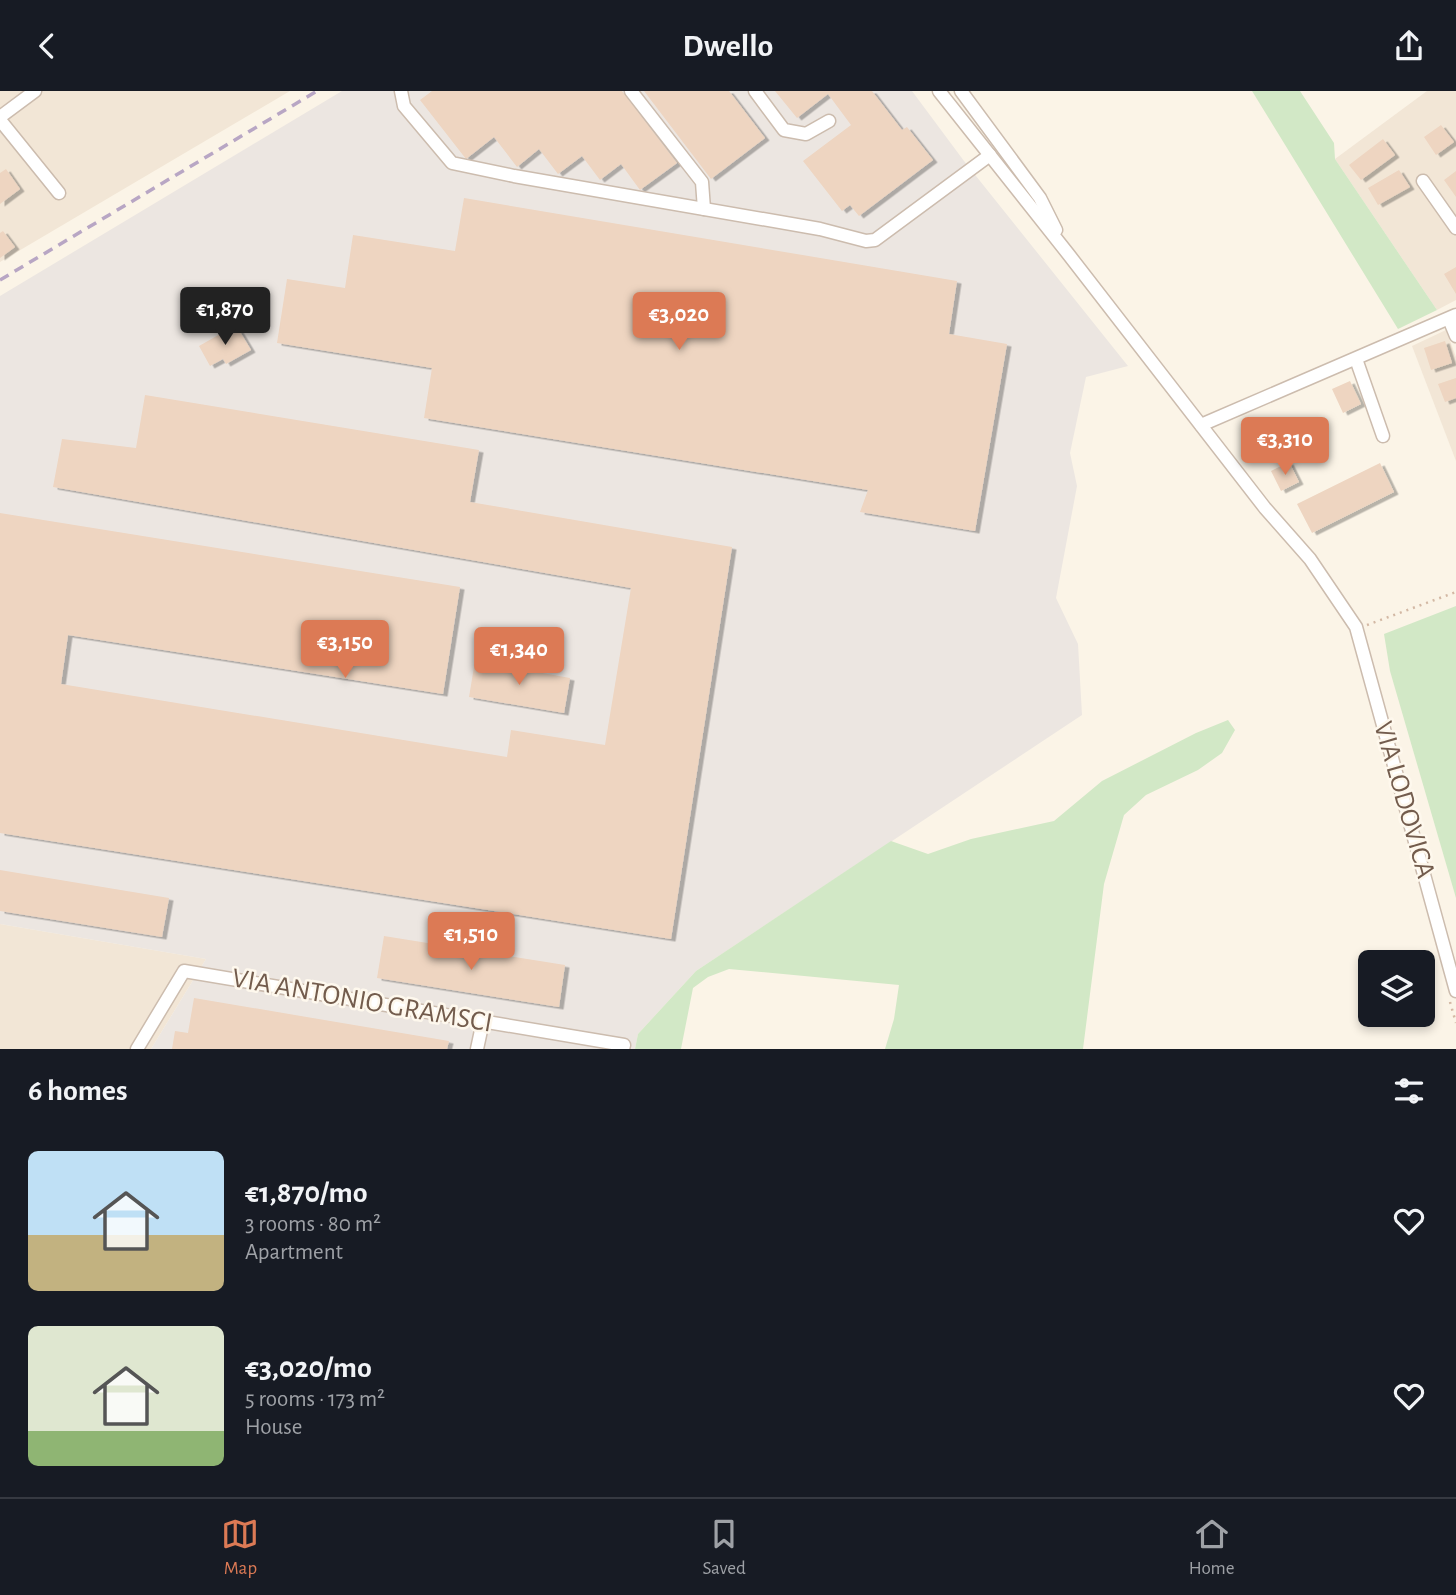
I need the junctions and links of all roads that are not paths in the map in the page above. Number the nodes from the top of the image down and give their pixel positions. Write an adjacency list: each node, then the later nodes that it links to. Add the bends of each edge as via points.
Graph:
1 (35, 91): 7 (street)
2 (401, 91): 12 (street, via 404,106 452,163)
3 (631, 91): 12 (street, via 702,181)
4 (755, 91): 8 (street, via 784,130 806,134)
5 (939, 91): 9 (street)
6 (961, 91): 14 (street, via 1040,198)
7 (0, 119): 11 (street)
8 (829, 121)
9 (990, 155): 12 (street, via 875,240); 14 (street)
10 (1423, 181): 13 (street)
11 (59, 193)
12 (704, 209)
13 (1456, 228)
14 (1069, 255): 18 (street, VIA LODOVICA)
15 (1453, 317): 16 (street); 17 (street)
16 (1456, 336)
17 (1356, 359): 18 (street); 19 (street)
18 (1201, 425): 20 (street, VIA LODOVICA, via 1310,559 1356,627)
19 (1383, 436)
20 (1456, 991)
21 (482, 1021): 22 (street, VIA ANTONIO GRAMSCI); 23 (street, VIA ANTONIO GRAMSCI, via 184,971); 24 (street)
22 (623, 1047)
23 (137, 1049)
24 (477, 1049)

